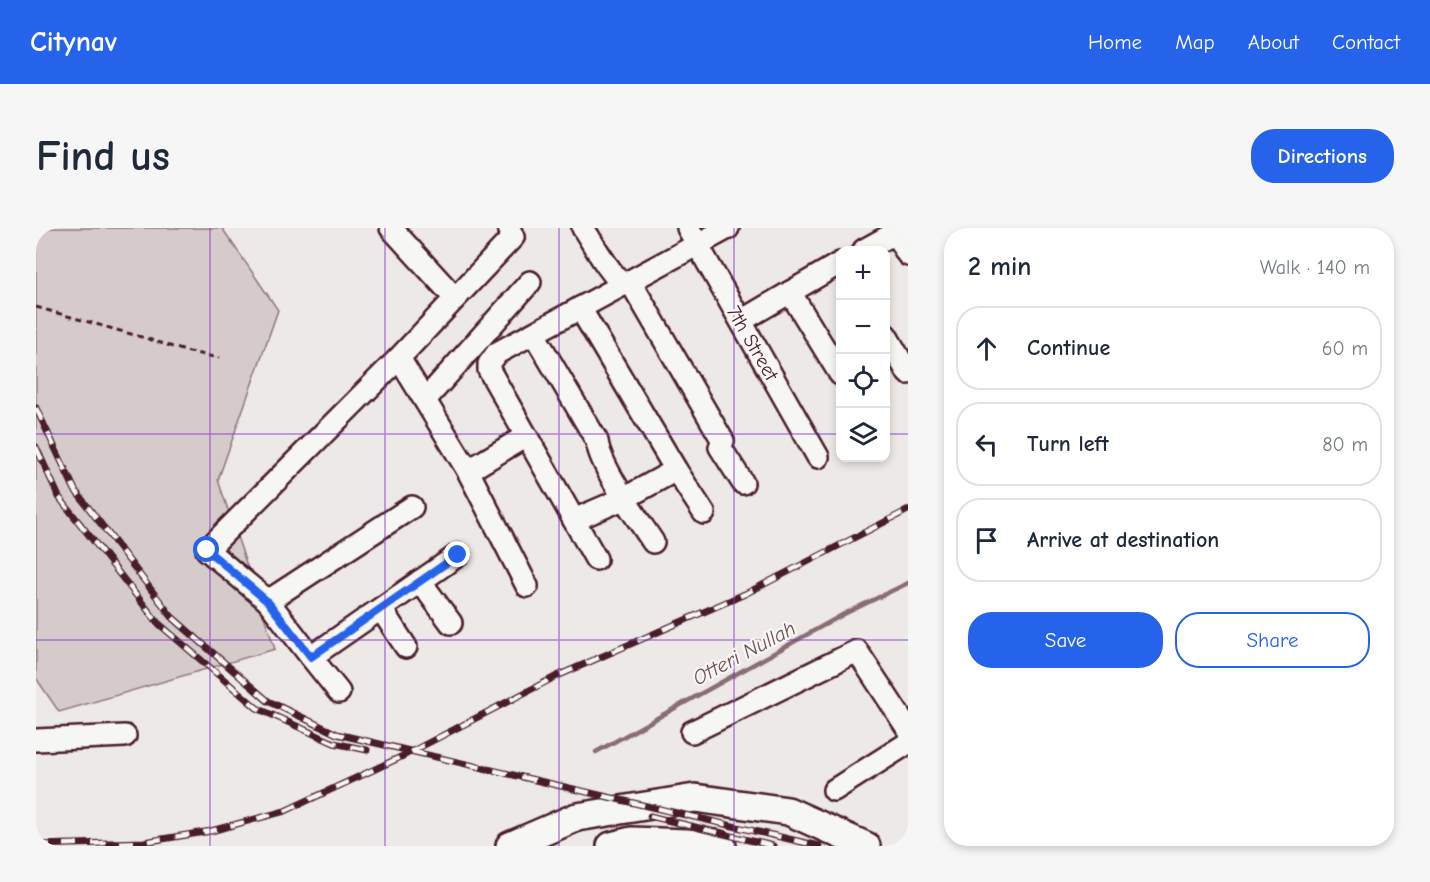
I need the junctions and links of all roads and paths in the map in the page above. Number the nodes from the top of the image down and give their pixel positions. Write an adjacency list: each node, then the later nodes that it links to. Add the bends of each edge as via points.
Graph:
1 (391, 228): 13 (street)
2 (509, 228): 13 (street, via 513,237)
3 (583, 228): 11 (street, via 605,266)
4 (728, 228): 6 (street)
5 (900, 231): 7 (street); 8 (street)
6 (693, 236): 11 (street); 16 (street, 7th Street)
7 (872, 246)
8 (908, 255)
9 (836, 265): 12 (street)
10 (530, 282): 23 (street)
11 (627, 283): 15 (street); 28 (street, via 723,441 720,447)
12 (790, 292): 16 (street); 21 (street)
13 (455, 298): 20 (street)
14 (36, 307): 19 (path)
15 (580, 308): 17 (street); 26 (street)
16 (741, 321): 25 (street, 7th Street)
17 (534, 334): 24 (street, via 497,353 489,364); 29 (street, via 597,441 598,451)
18 (890, 343): 22 (street)
19 (219, 358)
20 (399, 358): 23 (street); 38 (street, via 207,550)
21 (836, 367)
22 (908, 373)
23 (425, 399): 27 (street)
24 (526, 436): 27 (street); 32 (street)
25 (818, 457)
26 (676, 470): 29 (street); 31 (street)
27 (468, 471): 37 (street)
28 (743, 483)
29 (625, 498): 32 (street); 33 (street)
30 (412, 507): 38 (street)
31 (704, 513)
32 (574, 520): 35 (street)
33 (653, 542)
34 (458, 555): 36 (street)
35 (596, 559)
36 (420, 581): 39 (street); 40 (street)
37 (527, 586)
38 (268, 602): 42 (street)
39 (381, 609): 41 (street); 42 (street)
40 (451, 623)
41 (406, 647)
42 (311, 657): 43 (street)
43 (339, 692)
44 (908, 729): 45 (street, via 857,651)
45 (692, 732)
46 (125, 736): 47 (street)
47 (36, 740)
48 (908, 743): 49 (street)
49 (834, 790)
50 (510, 846): 53 (main road, via 577,818 694,798 788,811)
51 (611, 846): 52 (main road, via 631,841)
52 (722, 846)
53 (867, 846)

